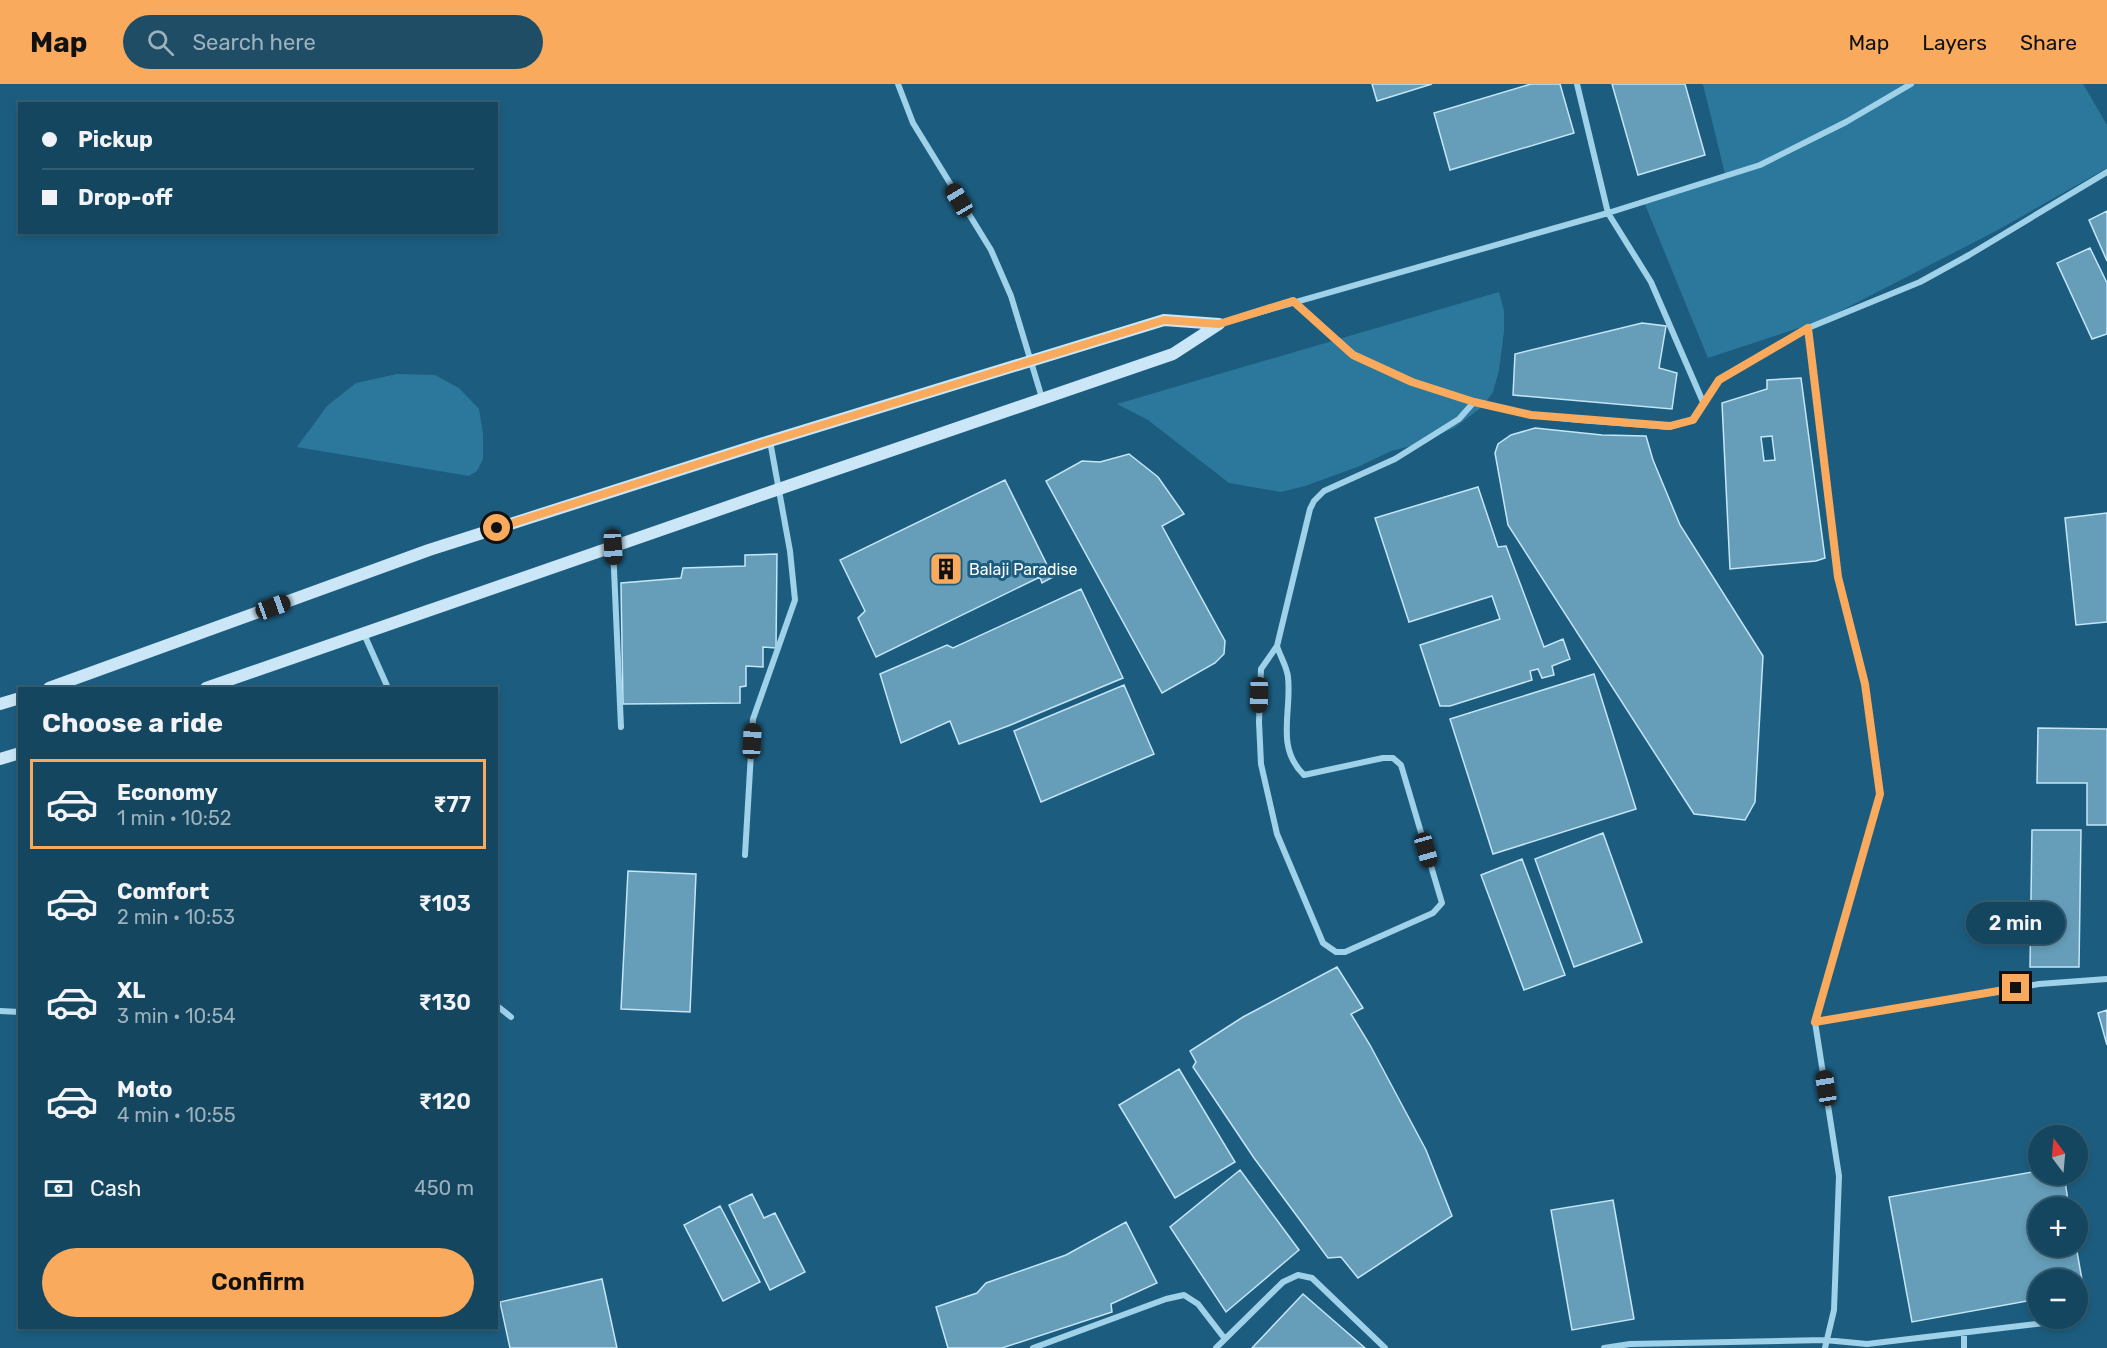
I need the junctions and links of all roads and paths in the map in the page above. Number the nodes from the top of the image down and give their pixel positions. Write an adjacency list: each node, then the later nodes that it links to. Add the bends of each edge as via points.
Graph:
1 (898, 84): 9 (street, via 914,123 991,250 1011,296)
2 (1577, 84): 5 (street)
3 (1911, 84): 5 (street, via 1760,165)
4 (2107, 172): 8 (street, via 1920,282)
5 (1608, 213): 6 (street); 12 (street, via 1651,282)
6 (1293, 301): 7 (street); 11 (street, via 1353,355 1412,382)
7 (1219, 324): 9 (street, via 1164,320); 10 (street, via 1173,354)
8 (1808, 328): 12 (street, via 1719,380); 32 (street, via 1838,577 1865,684 1880,794)
9 (1030, 361): 10 (street); 13 (street)
10 (1042, 399): 14 (street)
11 (1474, 402): 12 (street, via 1531,415 1670,426 1693,420); 17 (street, via 1459,418 1395,459 1324,491 1314,501)
12 (1703, 402)
13 (770, 441): 14 (street); 18 (street, via 429,550)
14 (779, 489): 15 (street); 26 (street, via 795,600 753,719)
15 (613, 547): 16 (street); 23 (street)
16 (364, 634): 19 (street); 20 (street)
17 (1277, 646): 17 (street, via 1261,669 1261,765 1277,834 1323,943 1336,952 1345,952 1433,913 1442,903 1401,765 1393,758 1383,758 1304,775 1297,767 1286,735 1288,676)
18 (52, 687)
19 (209, 687)
20 (388, 687)
21 (18, 699): 22 (street)
22 (0, 704)
23 (621, 727)
24 (18, 754): 25 (street)
25 (0, 759)
26 (745, 855)
27 (2107, 979): 32 (street, via 2039,984)
28 (498, 1007): 31 (street)
29 (0, 1011): 30 (street)
30 (18, 1012)
31 (511, 1017)
32 (1815, 1022): 36 (street, via 1839,1176 1834,1310)
33 (2028, 1325): 34 (street)
34 (1964, 1334): 36 (street, via 1867,1344); 42 (street)
35 (1225, 1339): 37 (street, via 1198,1304 1184,1295); 38 (street); 39 (street, via 1283,1282 1298,1275 1312,1278)
36 (1826, 1340): 40 (street, via 1630,1344); 41 (street)
37 (1033, 1348)
38 (1216, 1348)
39 (1384, 1348)
40 (1604, 1348)
41 (1825, 1348)
42 (1964, 1348)

